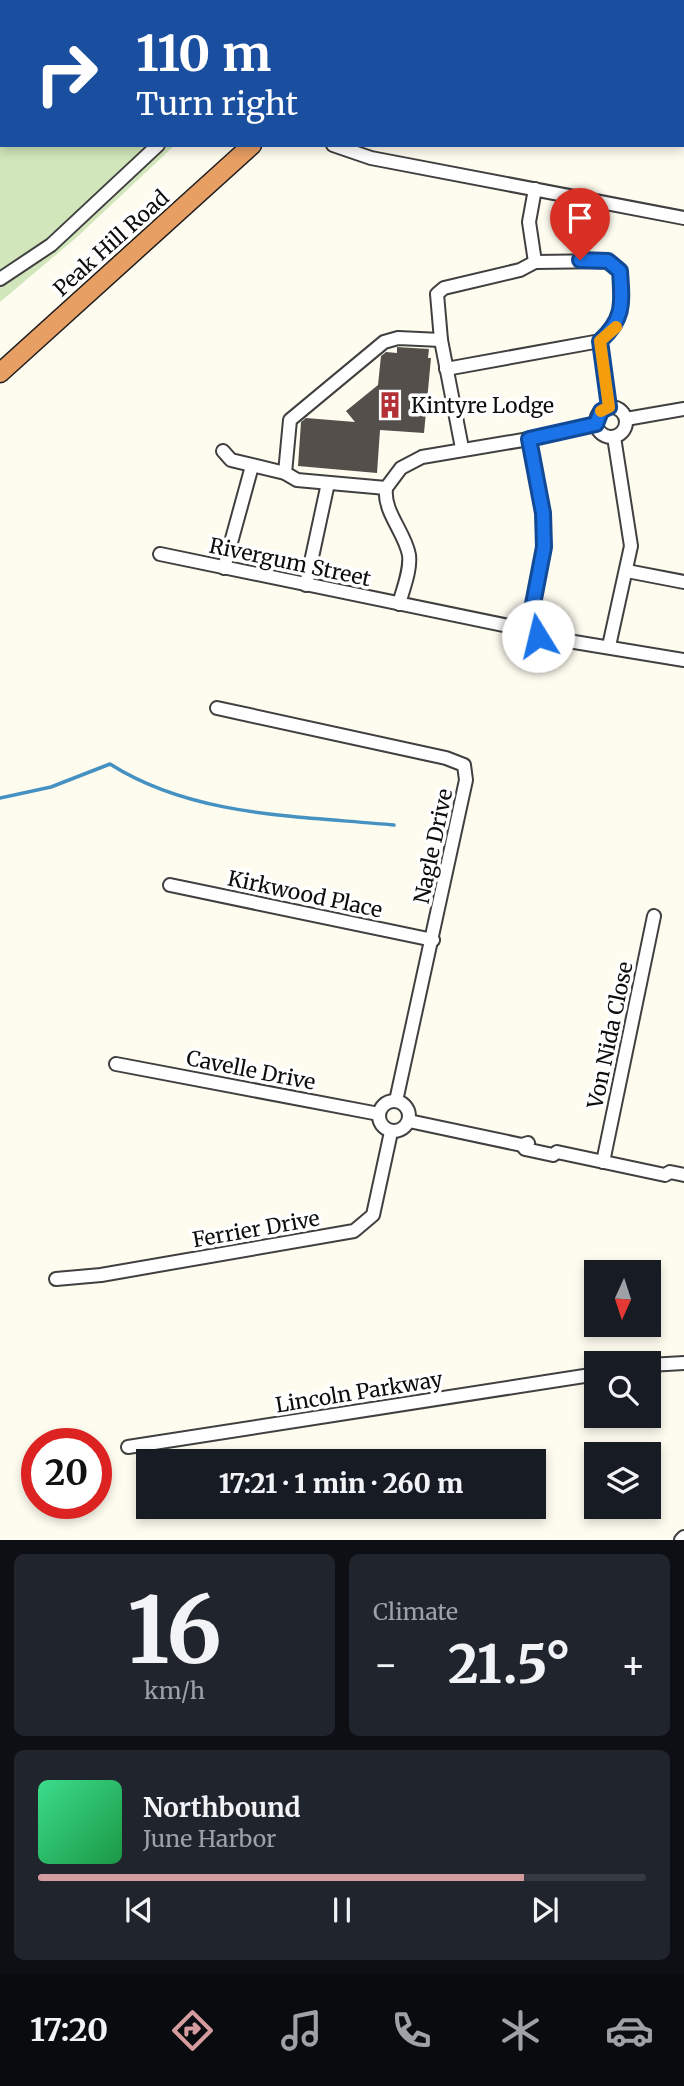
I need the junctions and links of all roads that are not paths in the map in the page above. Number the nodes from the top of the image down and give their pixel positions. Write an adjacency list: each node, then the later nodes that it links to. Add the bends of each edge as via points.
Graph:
1 (156, 147): 7 (street, via 51,245)
2 (250, 147): 11 (highway, Peak Hill Road)
3 (339, 147): 4 (street, via 371,158)
4 (535, 189): 5 (street); 6 (street, via 529,222)
5 (684, 218)
6 (535, 262): 8 (street, via 520,270 444,288 436,303); 9 (street, via 608,261 620,271 622,305 616,326)
7 (0, 279)
8 (441, 340): 10 (street); 21 (street, via 398,338 384,342 290,420)
9 (600, 341): 10 (street); 12 (street)
10 (446, 369): 18 (street)
11 (0, 373)
12 (609, 407): 14 (street, via 618,409); 15 (street, via 601,411)
13 (684, 410): 14 (street)
14 (626, 419): 16 (street, via 625,428)
15 (596, 424): 16 (street, via 601,432); 17 (street)
16 (614, 437): 26 (street, via 630,536)
17 (529, 439): 18 (street); 30 (street, via 543,513 544,547)
18 (462, 448): 23 (street, via 411,461)
19 (223, 451): 20 (street, via 231,460)
20 (252, 466): 21 (street); 25 (street)
21 (285, 473): 22 (street, via 297,480)
22 (328, 483): 23 (street); 28 (street)
23 (386, 488): 29 (street, via 384,498 408,552)
24 (160, 554): 25 (street, Rivergum Street)
25 (224, 568): 28 (street, Rivergum Street)
26 (627, 571): 27 (street); 31 (street)
27 (684, 582)
28 (306, 585): 29 (street, Rivergum Street)
29 (406, 605): 30 (street, Rivergum Street)
30 (528, 630): 31 (street, Rivergum Street, via 538,636)
31 (609, 646): 32 (street, Rivergum Street)
32 (684, 660)
33 (217, 708): 36 (street, Nagle Drive, via 464,765 466,780)
34 (170, 885): 36 (street, Kirkwood Place)
35 (654, 916): 42 (street, Von Nida Close)
36 (433, 940): 38 (street, Nagle Drive)
37 (116, 1064): 39 (street, Cavelle Drive)
38 (396, 1101): 39 (street, via 383,1106); 40 (street, via 407,1108)
39 (379, 1114): 41 (street, via 380,1123)
40 (409, 1121): 41 (street, via 400,1131); 42 (street, via 535,1144)
41 (391, 1132): 46 (street, Ferrier Drive, via 373,1215 354,1231)
42 (603, 1162): 43 (street)
43 (665, 1175): 44 (street); 45 (street)
44 (684, 1175)
45 (684, 1182)
46 (56, 1279)
47 (684, 1363): 48 (street)
48 (661, 1364)
49 (584, 1376): 50 (street, Lincoln Parkway)
50 (128, 1447)

